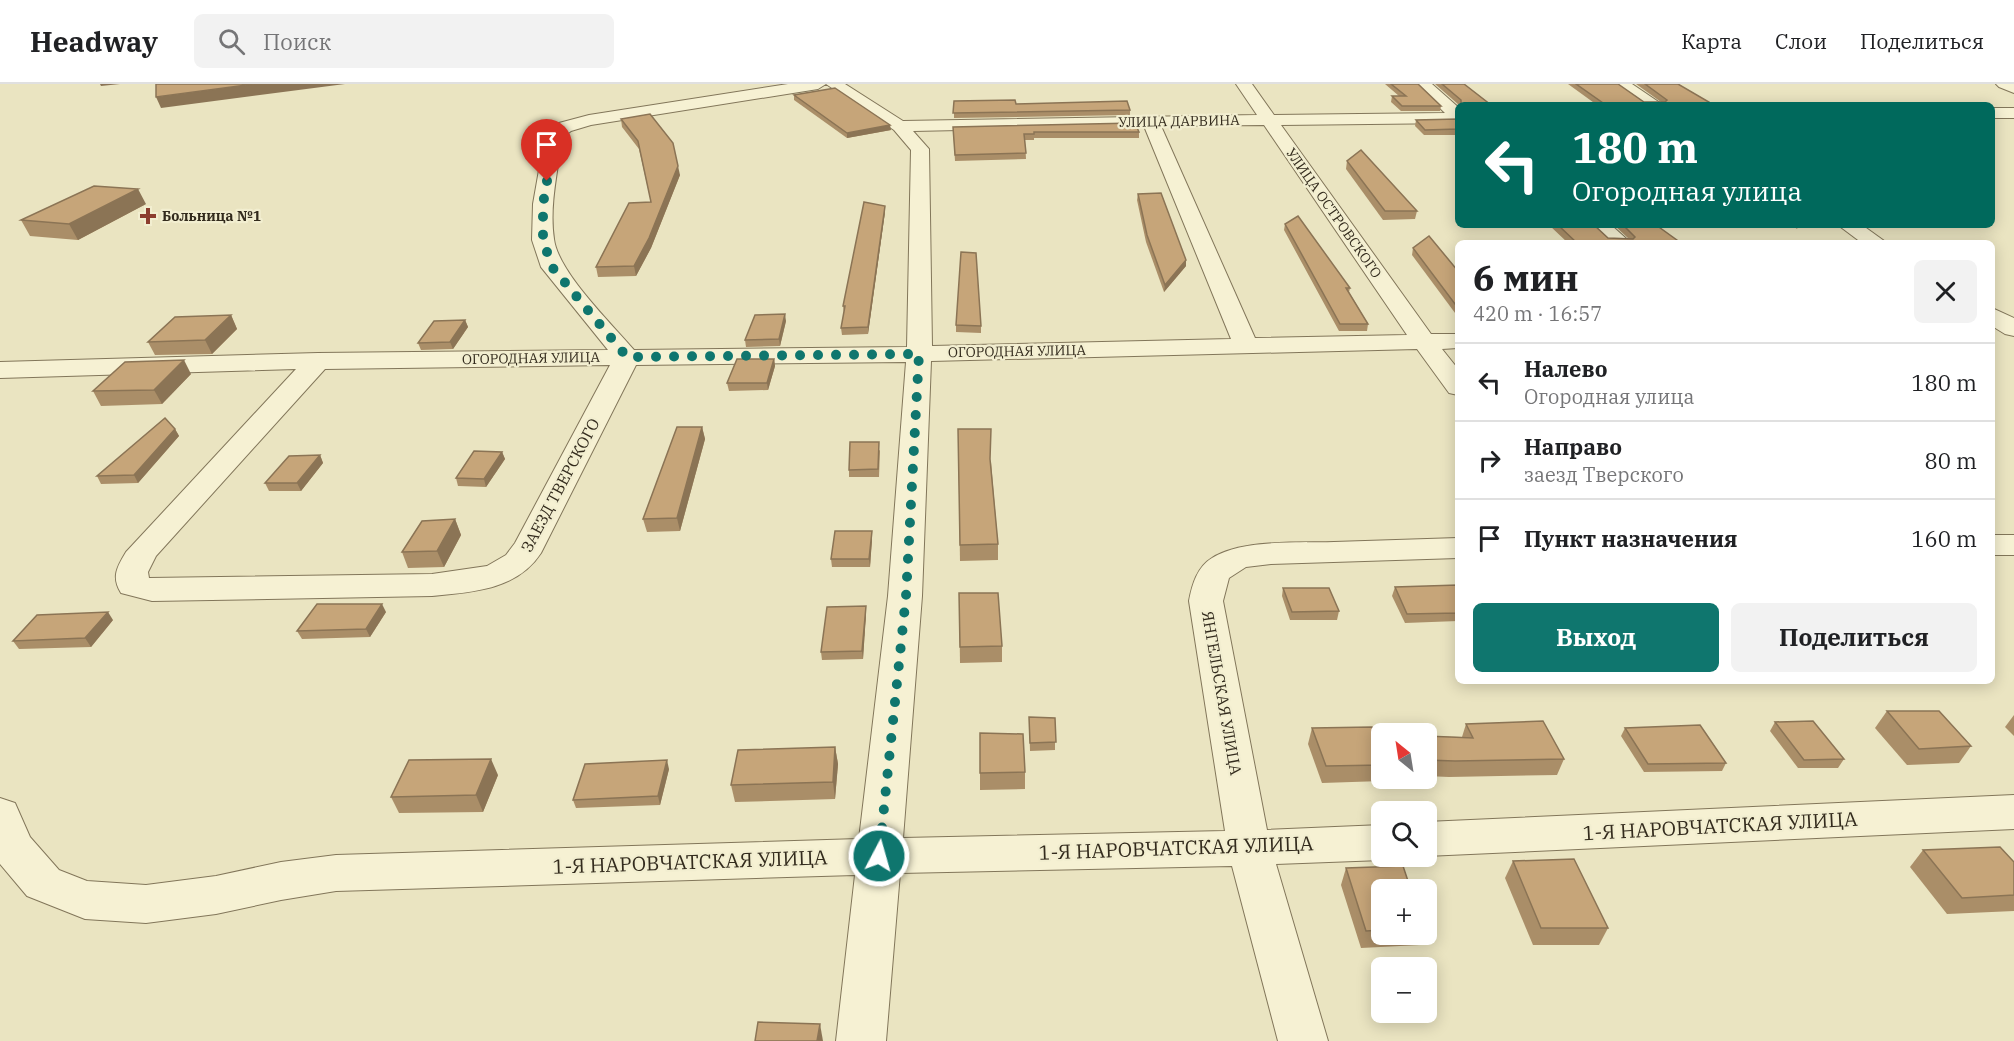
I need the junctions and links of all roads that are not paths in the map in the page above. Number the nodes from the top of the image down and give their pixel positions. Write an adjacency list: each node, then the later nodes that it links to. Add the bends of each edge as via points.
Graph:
1 (818, 84): 27 (street, via 589,120 554,135 543,204 543,240 552,267)
2 (834, 84): 15 (street)
3 (1244, 84): 13 (street, УЛИЦА ОСТРОВСКОГО)
4 (1423, 84): 11 (street)
5 (1621, 84): 8 (street)
6 (2004, 84): 7 (street)
7 (2014, 88)
8 (1650, 102)
9 (1995, 113): 10 (street)
10 (2014, 113)
11 (1455, 114)
12 (1455, 117): 13 (street, УЛИЦА ДАРВИНА)
13 (1269, 120): 14 (street, УЛИЦА ДАРВИНА); 24 (street, УЛИЦА ОСТРОВСКОГО)
14 (1150, 121): 15 (street, УЛИЦА ДАРВИНА); 25 (street)
15 (900, 126): 26 (street, via 920,148)
16 (1602, 228): 18 (street)
17 (1853, 228): 19 (street)
18 (1616, 240)
19 (1871, 240)
20 (1995, 317): 22 (street)
21 (1995, 329): 22 (street)
22 (2014, 329)
23 (1455, 341): 24 (street, ОГОРОДНАЯ УЛИЦА)
24 (1424, 342): 25 (street, ОГОРОДНАЯ УЛИЦА); 30 (street, УЛИЦА ОСТРОВСКОГО)
25 (1246, 346): 26 (street, ОГОРОДНАЯ УЛИЦА)
26 (919, 354): 27 (street, ОГОРОДНАЯ УЛИЦА); 39 (street, via 906,596)
27 (627, 357): 28 (street, ОГОРОДНАЯ УЛИЦА); 28 (street, ЗАЕЗД ТВЕРСКОГО, via 531,543 518,562 496,573 468,582 432,585 152,590 133,585 131,572 142,552)
28 (318, 361): 29 (street, ОГОРОДНАЯ УЛИЦА)
29 (0, 370)
30 (1455, 383)
31 (1995, 545): 32 (street)
32 (2014, 545)
33 (1455, 548): 38 (street, ЯНГЕЛЬСКАЯ УЛИЦА, via 1271,554 1229,562 1213,572 1206,601)
34 (2014, 812): 36 (street, 1-Я НАРОВЧАТСКАЯ УЛИЦА)
35 (0, 815): 39 (street, 1-Я НАРОВЧАТСКАЯ УЛИЦА, via 12,847 43,883 85,900 146,904 336,873)
36 (1437, 838)
37 (1371, 842): 38 (street, 1-Я НАРОВЧАТСКАЯ УЛИЦА)
38 (1249, 848): 39 (street, 1-Я НАРОВЧАТСКАЯ УЛИЦА); 41 (street, ЯНГЕЛЬСКАЯ УЛИЦА)
39 (879, 856): 40 (street)
40 (861, 1041)
41 (1303, 1041)

